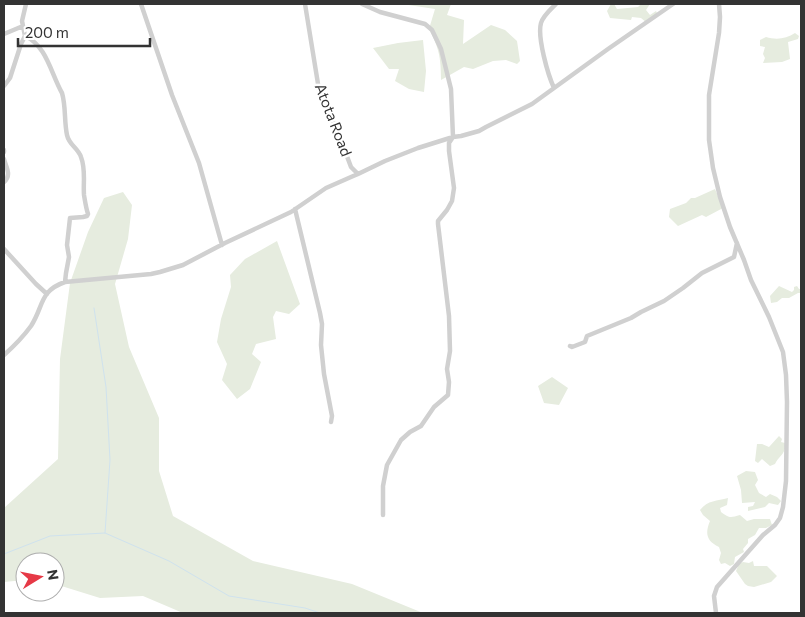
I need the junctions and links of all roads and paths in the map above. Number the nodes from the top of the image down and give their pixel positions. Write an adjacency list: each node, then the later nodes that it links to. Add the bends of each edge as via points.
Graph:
1 (26, 4): 8 (street)
2 (142, 4): 19 (street, via 199,163)
3 (305, 4): 15 (street, Atota Road, via 318,90 351,167)
4 (362, 4): 13 (street, via 424,24 432,30 451,84)
5 (556, 4): 12 (street, via 541,22 543,53)
6 (673, 4): 12 (street)
7 (719, 4): 18 (street, via 709,140 720,197)
8 (22, 26): 9 (street); 10 (street)
9 (4, 34)
10 (26, 36): 11 (street); 21 (street, via 44,54 62,93 67,135 70,144 80,154 85,175 84,198 88,215 70,218)
11 (4, 86)
12 (554, 88): 13 (street, via 526,108 479,131)
13 (453, 137): 15 (street); 26 (street, via 449,151 454,194 448,210 438,221 449,316 448,397 434,407 421,426 401,440 387,465 383,486)
14 (4, 159): 16 (street, via 8,168)
15 (358, 174): 17 (street, via 326,188)
16 (4, 182)
17 (295, 209): 19 (street); 25 (street, via 322,324 321,345)
18 (736, 243): 23 (street, via 734,257 702,273 664,301 588,336 585,342); 27 (street, via 783,352 788,402 786,480 780,518 716,587)
19 (222, 245): 21 (street, via 183,265 160,272)
20 (4, 249): 22 (street)
21 (65, 282): 22 (street)
22 (46, 294): 24 (street, via 30,327)
23 (570, 346)
24 (4, 355)
25 (331, 422)
26 (384, 515)
27 (716, 613)

